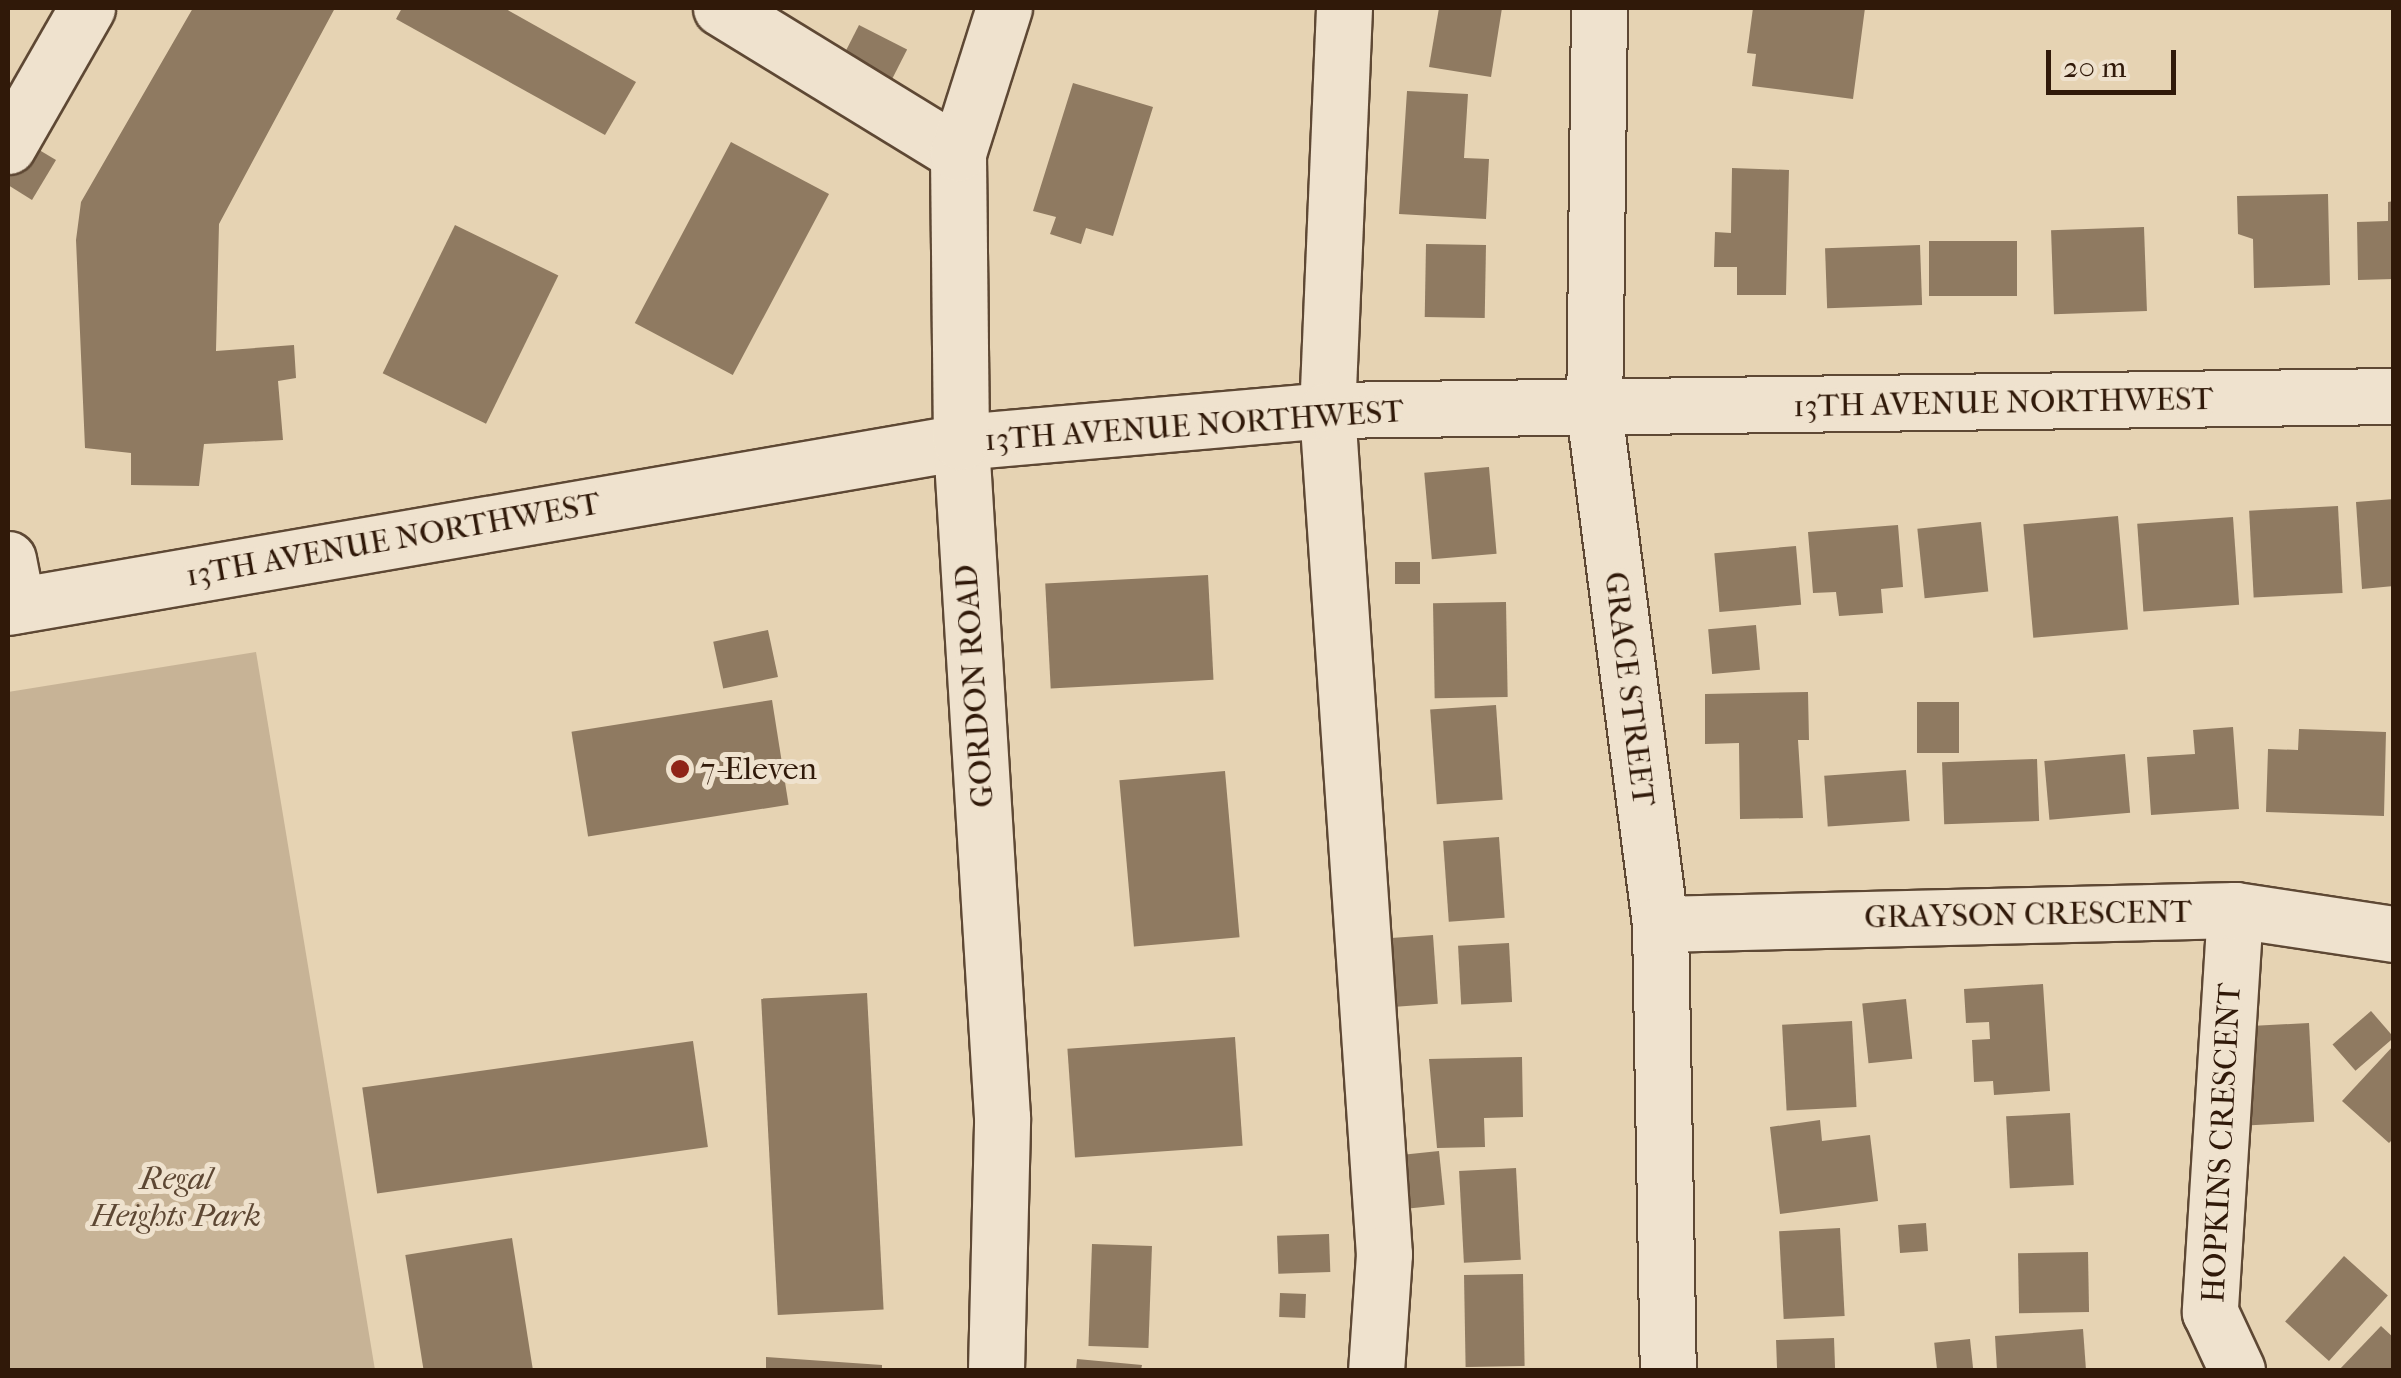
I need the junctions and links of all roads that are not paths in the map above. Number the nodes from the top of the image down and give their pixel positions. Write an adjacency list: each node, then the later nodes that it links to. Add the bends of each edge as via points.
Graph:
1 (87, 8): 6 (street)
2 (721, 8): 7 (street)
3 (1004, 8): 7 (street, GORDON ROAD)
4 (1344, 8): 9 (street)
5 (1599, 8): 10 (street, GRACE STREET)
6 (8, 146)
7 (958, 153): 11 (street, GORDON ROAD)
8 (2394, 396): 10 (street, 13TH AVENUE NORTHWEST)
9 (1327, 410): 10 (street, 13TH AVENUE NORTHWEST); 11 (street, 13TH AVENUE NORTHWEST); 17 (street, via 1384,1254)
10 (1594, 411): 14 (street, GRACE STREET)
11 (960, 442): 12 (street, 13TH AVENUE NORTHWEST); 16 (street, GORDON ROAD, via 1002,1116)
12 (10, 590)
13 (2235, 910): 14 (street, GRAYSON CRESCENT); 15 (street, GRAYSON CRESCENT); 19 (street, HOPKINS CRESCENT, via 2210,1312)
14 (1660, 924): 18 (street, GRACE STREET)
15 (2394, 934)
16 (996, 1370)
17 (1376, 1370)
18 (1668, 1370)
19 (2236, 1370)

